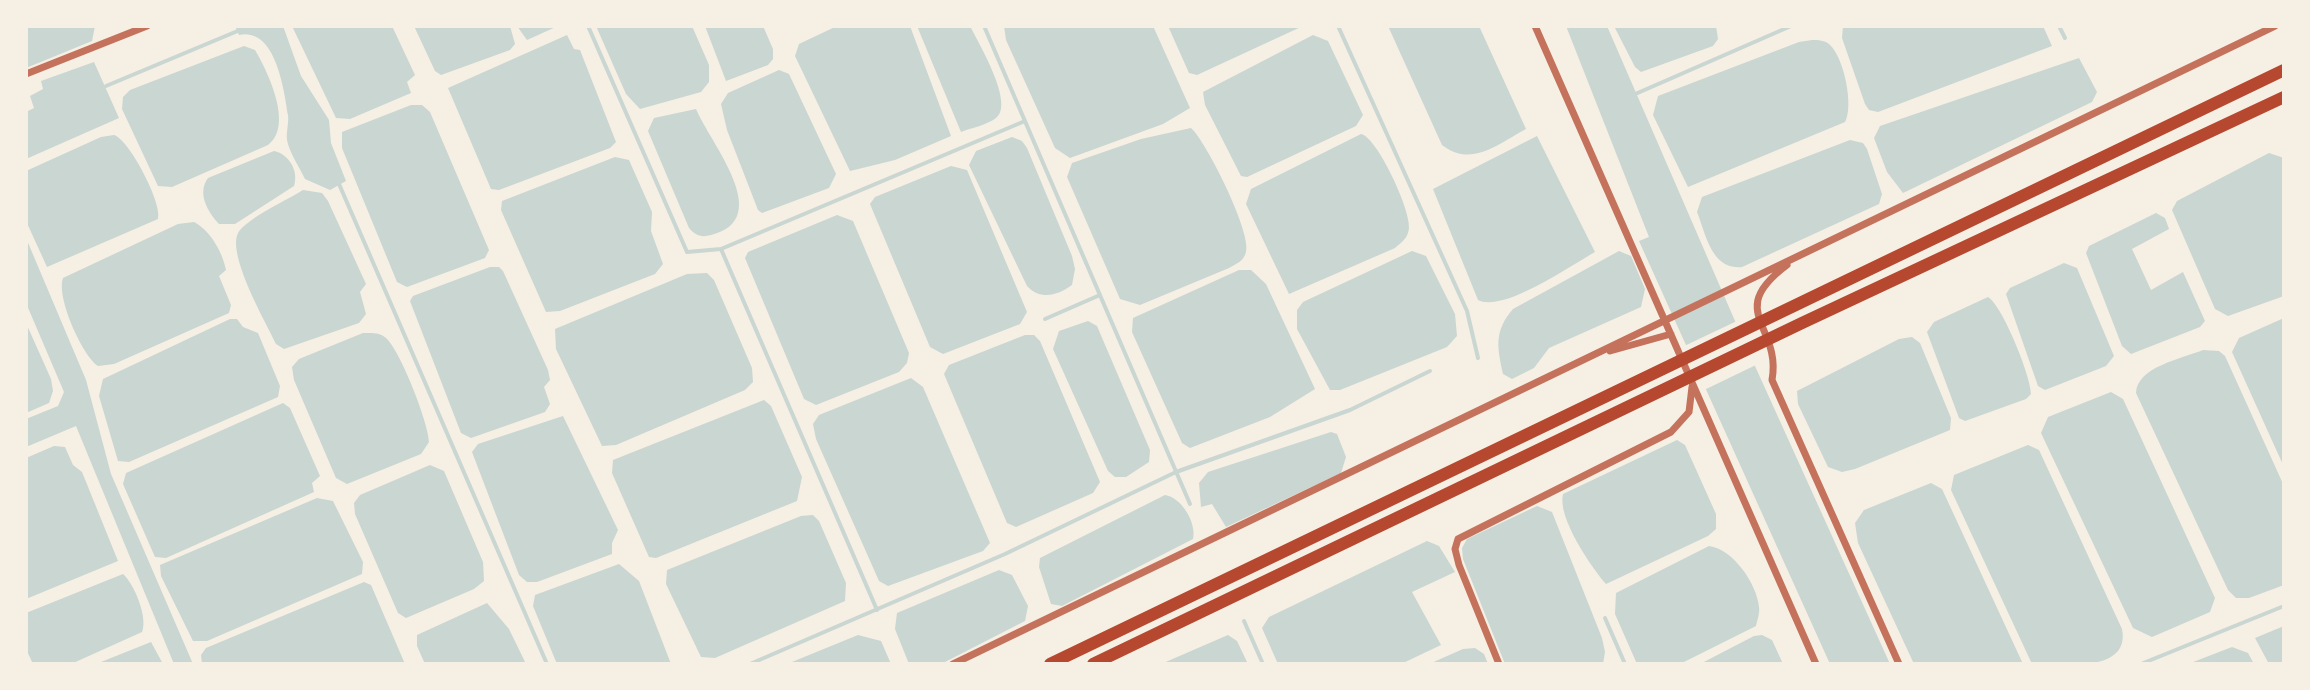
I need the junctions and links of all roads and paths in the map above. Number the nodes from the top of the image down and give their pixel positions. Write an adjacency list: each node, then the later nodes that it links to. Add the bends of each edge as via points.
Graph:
1 (147, 26): 5 (street)
2 (1535, 26): 8 (street)
3 (2275, 26): 7 (street)
4 (2284, 70): 12 (highway)
5 (26, 74)
6 (2284, 97): 13 (highway)
7 (1804, 253): 9 (street); 16 (street, via 1766,281 1756,311 1773,353 1772,380)
8 (1671, 334): 9 (street); 10 (street)
9 (1592, 356): 11 (street)
10 (1690, 377): 14 (street, via 1689,412 1671,432 1458,539 1459,565); 15 (street)
11 (953, 664)
12 (1050, 664)
13 (1093, 664)
14 (1499, 664)
15 (1816, 664)
16 (1899, 664)

